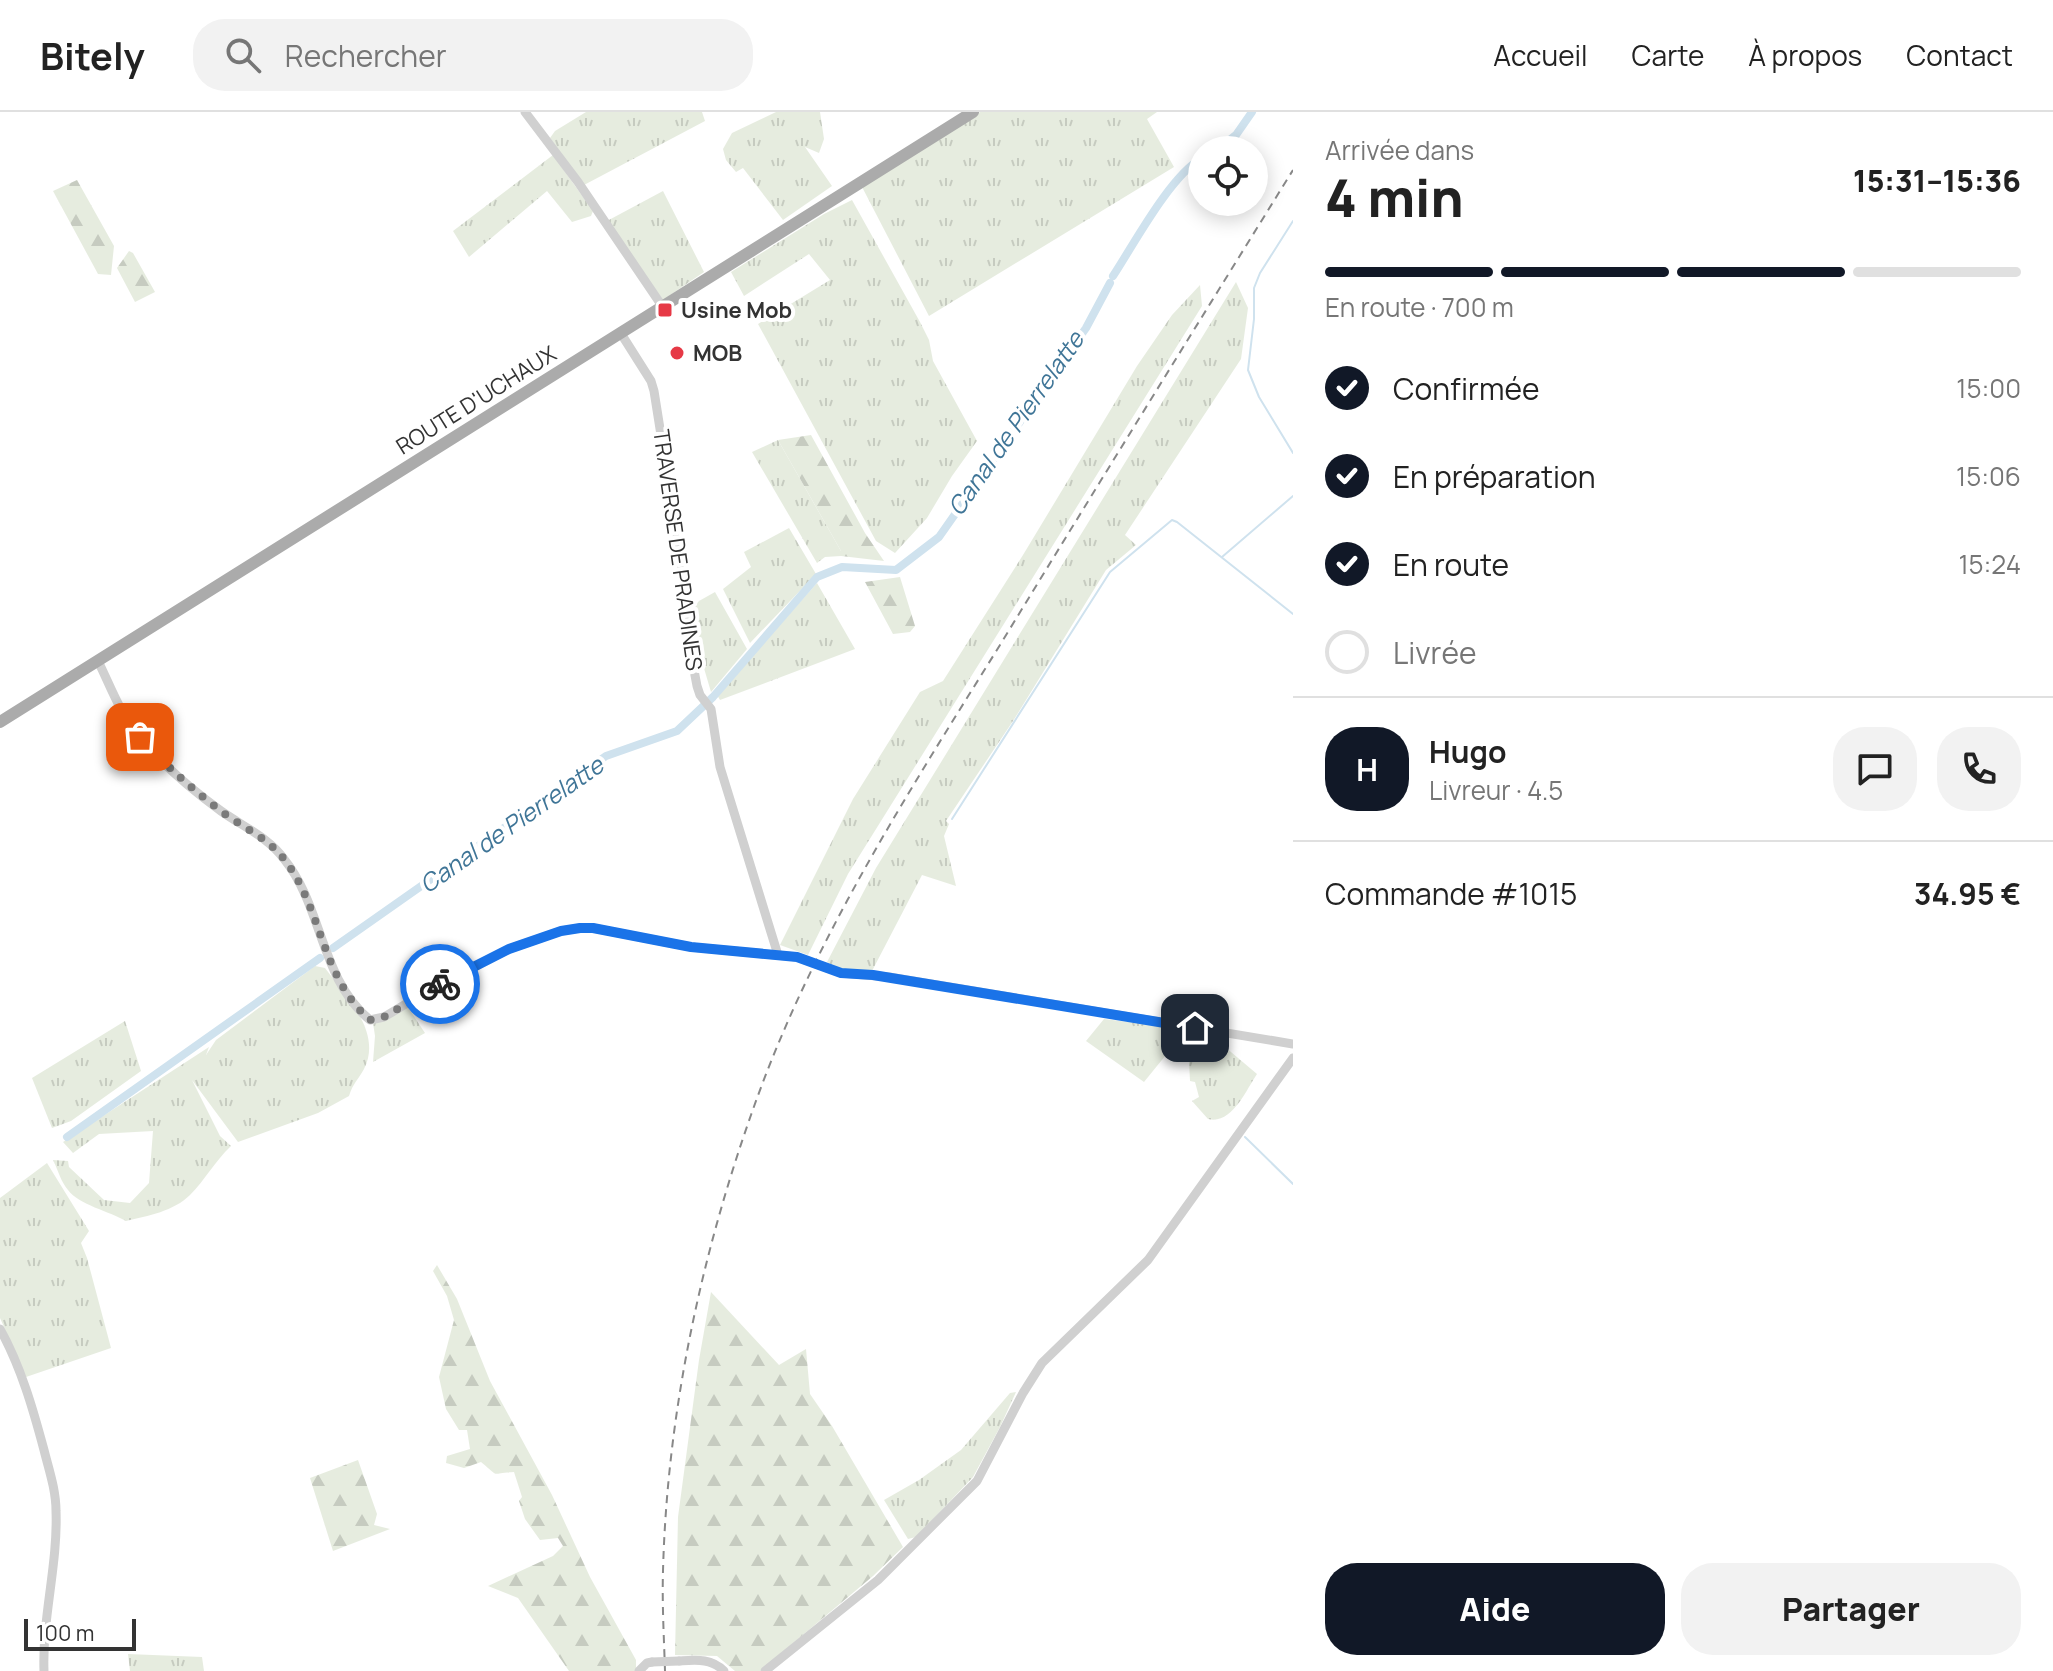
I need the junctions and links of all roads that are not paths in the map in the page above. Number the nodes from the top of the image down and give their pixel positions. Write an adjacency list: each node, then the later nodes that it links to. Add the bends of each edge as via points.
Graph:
1 (525, 112): 3 (street)
2 (973, 112): 3 (main road, ROUTE D'UCHAUX)
3 (662, 306): 4 (main road, ROUTE D'UCHAUX)
4 (620, 332): 5 (main road, ROUTE D'UCHAUX); 7 (street, TRAVERSE DE PRADINES, via 654,391 697,686 713,716 720,767)
5 (98, 661): 6 (main road, ROUTE D'UCHAUX); 7 (street, via 123,712 149,747 203,797 284,858 304,892 332,969 370,1020 509,949 561,931 593,928 691,947)
6 (0, 722)
7 (778, 955): 8 (street, via 841,973)
8 (1293, 1044)
9 (1293, 1058): 14 (street, via 1148,1260 1042,1363 977,1481 878,1580)
10 (0, 1329): 11 (street, via 30,1400 56,1511)
11 (44, 1671)
12 (639, 1671): 13 (street, bridge, via 652,1662 701,1659)
13 (724, 1671)
14 (765, 1671)

